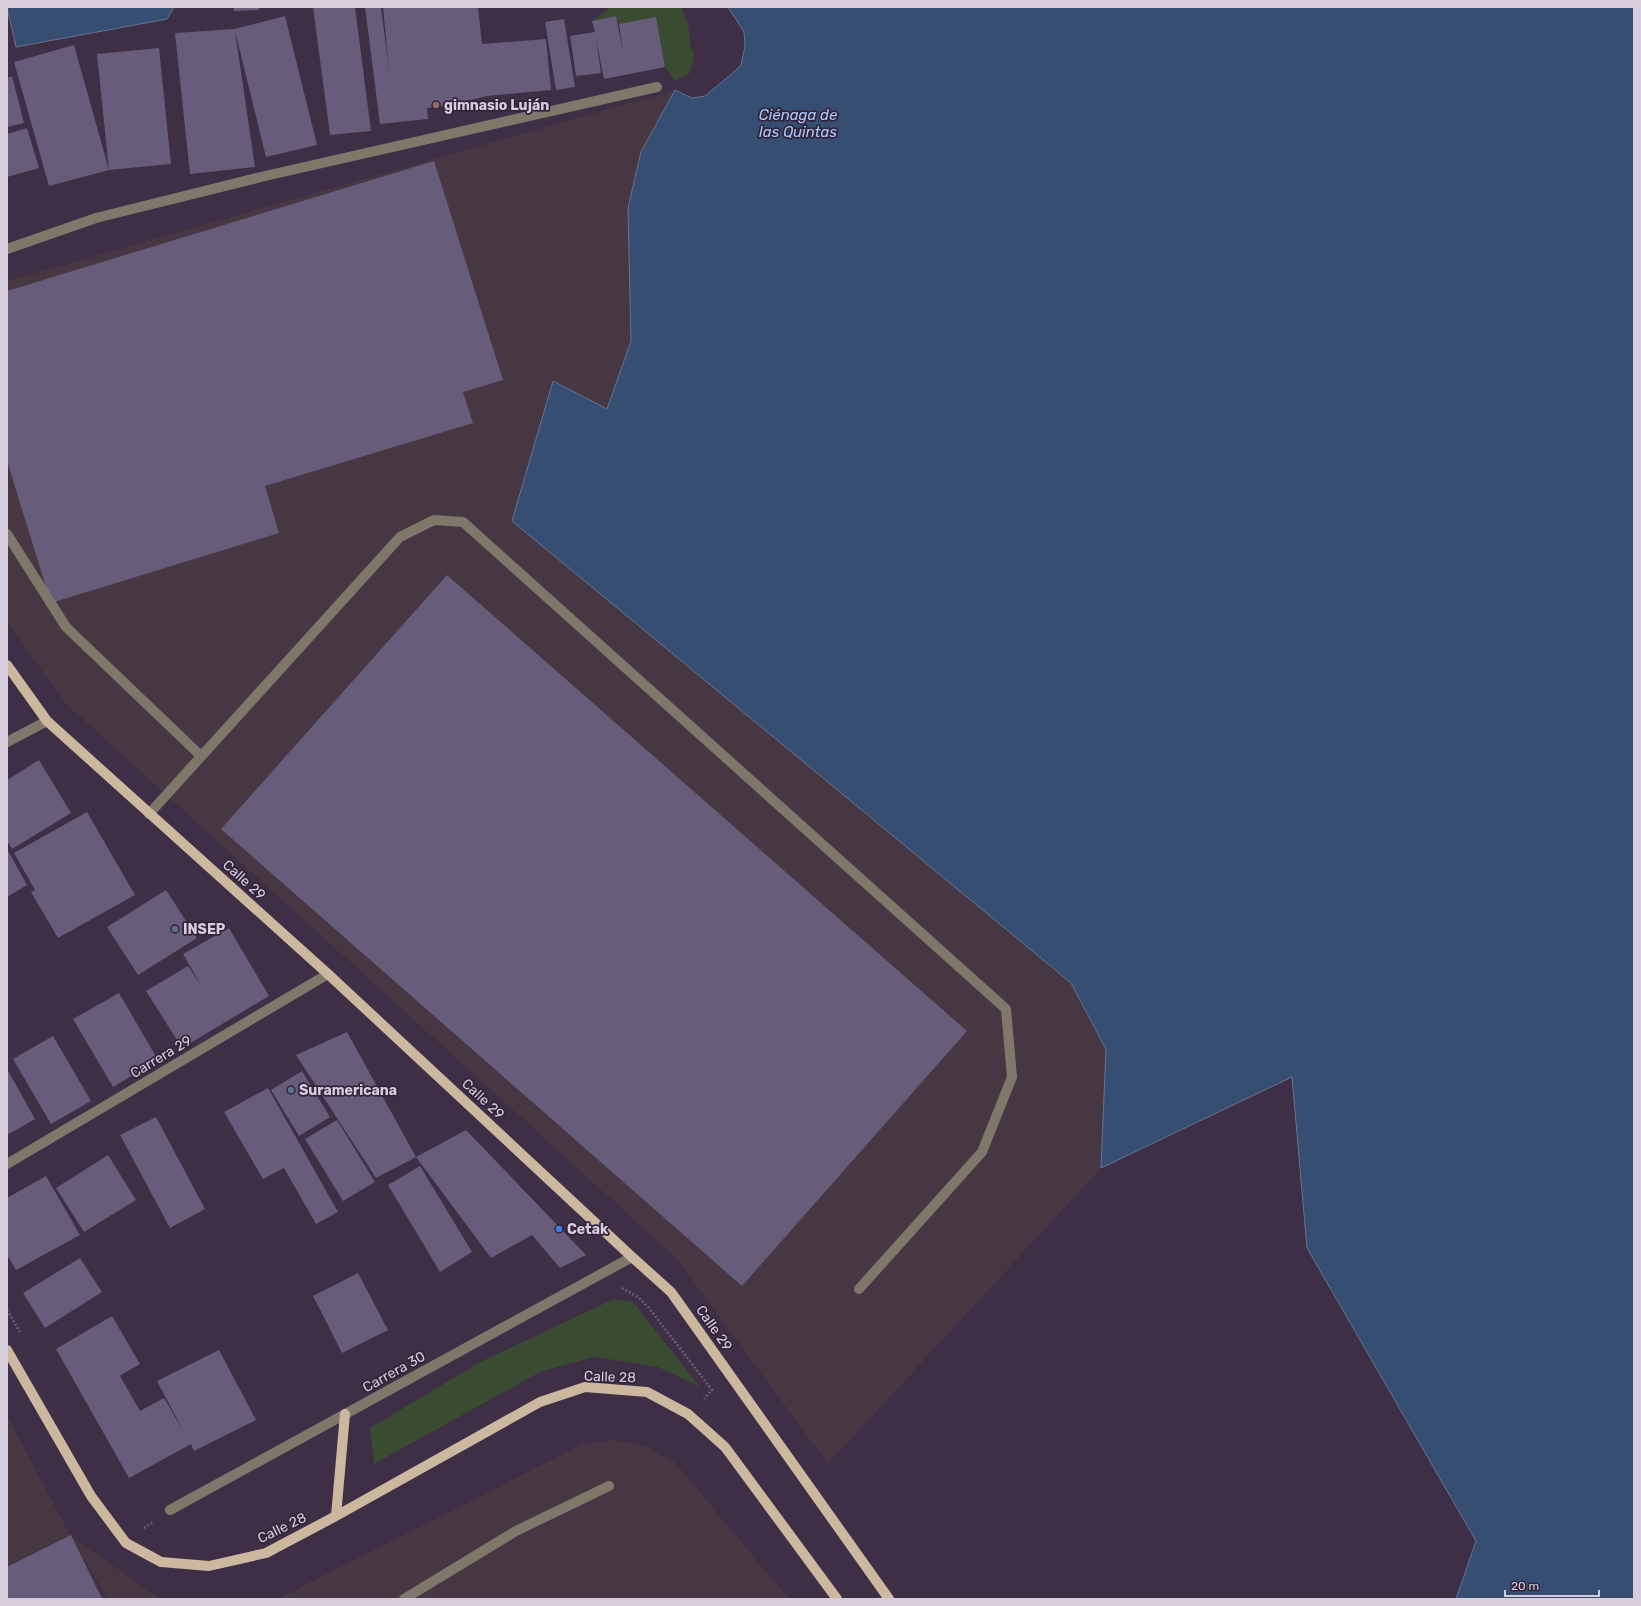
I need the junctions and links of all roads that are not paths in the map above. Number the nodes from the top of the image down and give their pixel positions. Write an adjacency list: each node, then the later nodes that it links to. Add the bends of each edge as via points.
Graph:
1 (657, 87): 2 (street, via 257,178 96,218)
2 (7, 249)
3 (7, 534): 7 (street, via 66,627)
4 (7, 665): 5 (main road, Calle 29)
5 (47, 721): 6 (street); 8 (main road, Calle 29)
6 (7, 742)
7 (201, 756): 8 (street); 12 (street, via 400,537 434,520 463,522 1006,1009 1012,1077 982,1152)
8 (149, 814): 9 (main road, Calle 29)
9 (328, 974): 10 (street, Carrera 29); 11 (main road, Calle 29)
10 (7, 1164)
11 (632, 1257): 14 (street, Carrera 30); 20 (main road, Calle 29, via 671,1292)
12 (860, 1289)
13 (7, 1350): 17 (main road, Calle 28, via 91,1496 126,1543 161,1562 209,1566 266,1553)
14 (345, 1414): 16 (street, Carrera 30); 17 (main road)
15 (609, 1486): 18 (street, via 516,1531)
16 (170, 1510)
17 (336, 1516): 19 (main road, Calle 28, via 540,1402 585,1387 647,1392 688,1414 725,1447)
18 (404, 1599)
19 (837, 1599)
20 (889, 1599)

